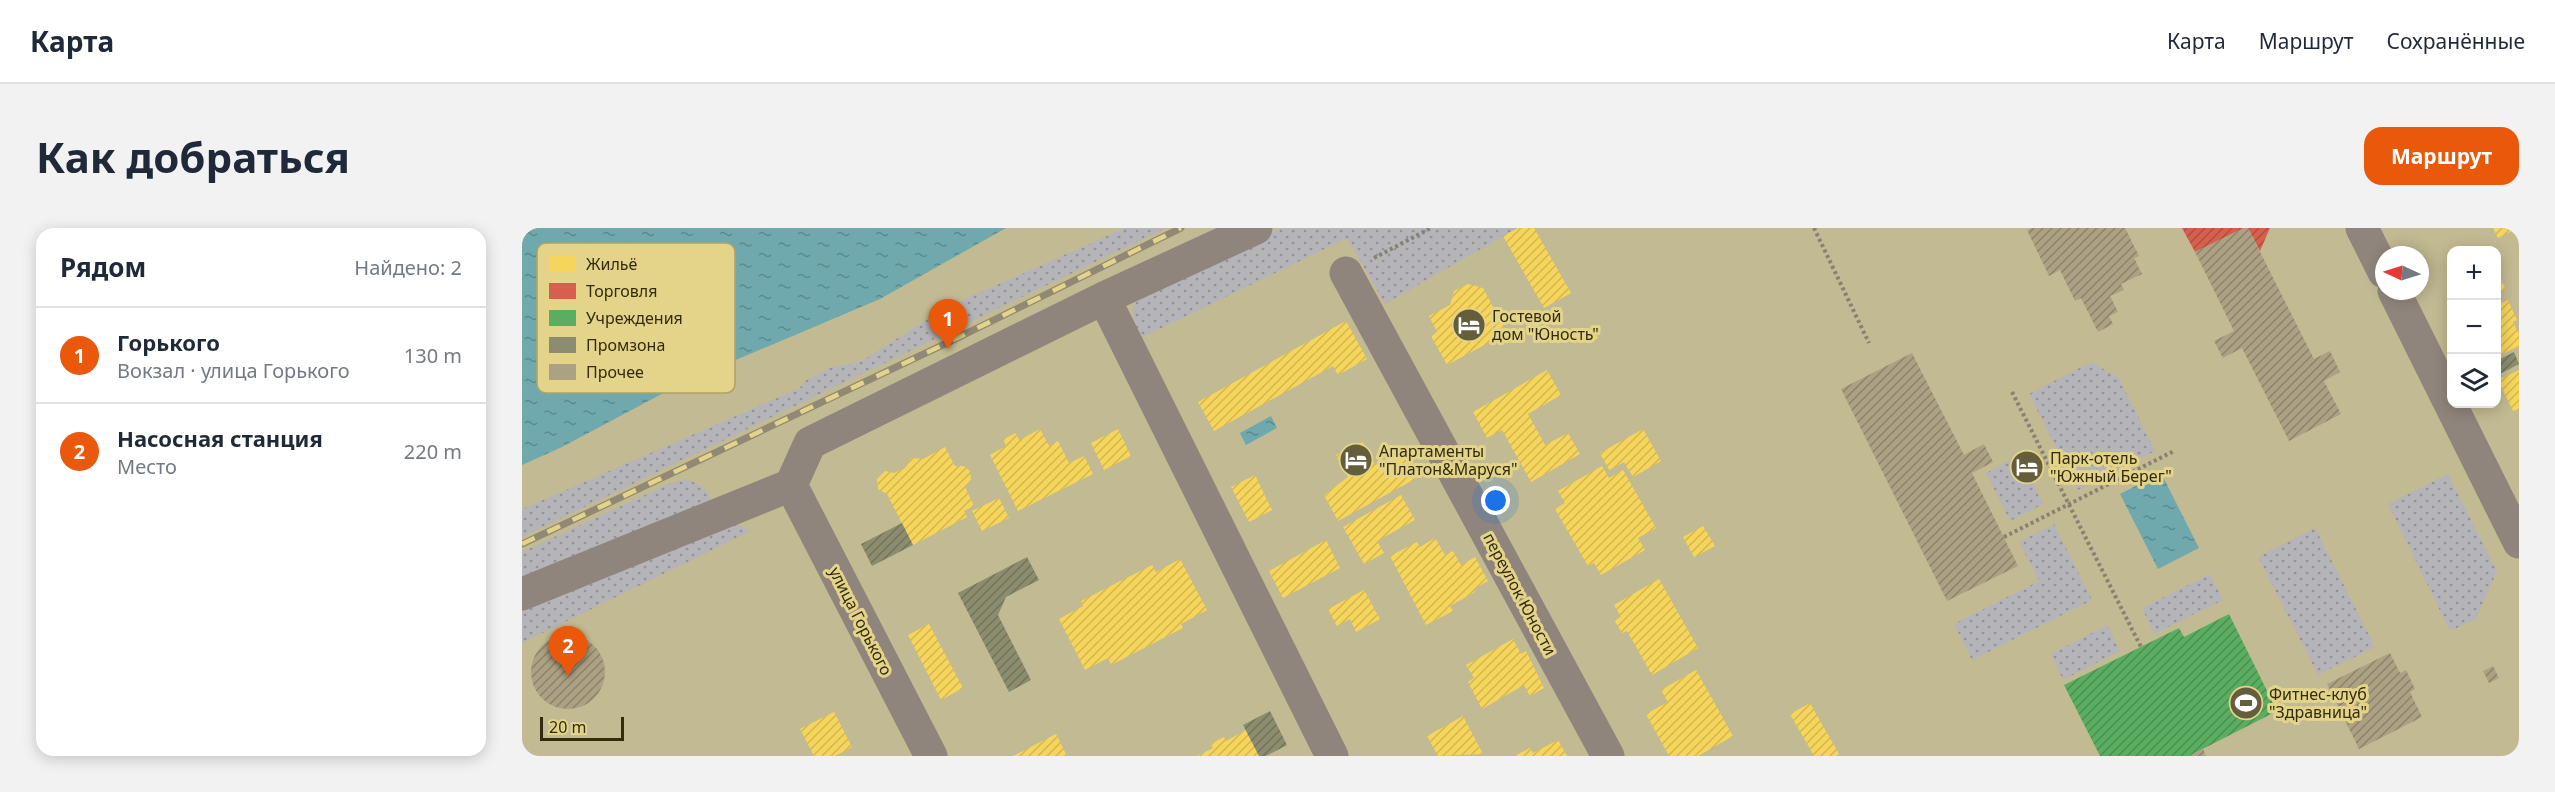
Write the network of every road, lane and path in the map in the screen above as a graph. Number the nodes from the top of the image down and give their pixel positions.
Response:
1 (1256, 228) edge
2 (1431, 228) edge
3 (1814, 228) edge
4 (2362, 228) edge
5 (2375, 254) edge
6 (1346, 273) joint
7 (1104, 298) junction
8 (2398, 300) edge
9 (1869, 343) dead end
10 (2012, 392) dead end
11 (2174, 451) dead end
12 (791, 485) junction
13 (2069, 504) junction
14 (2004, 537) dead end
15 (2519, 542) edge
16 (522, 594) edge
17 (2141, 647) dead end
18 (931, 756) edge
19 (1332, 756) edge
20 (1608, 756) edge

1 - 7 street
2 - 6 path
3 - 9 path
4 - 5 street
6 - 20 street, переулок Юности
7 - 12 street
7 - 19 street
8 - 15 street
10 - 13 path
11 - 13 path
12 - 16 street
12 - 18 street, улица Горького
13 - 14 path
13 - 17 path

